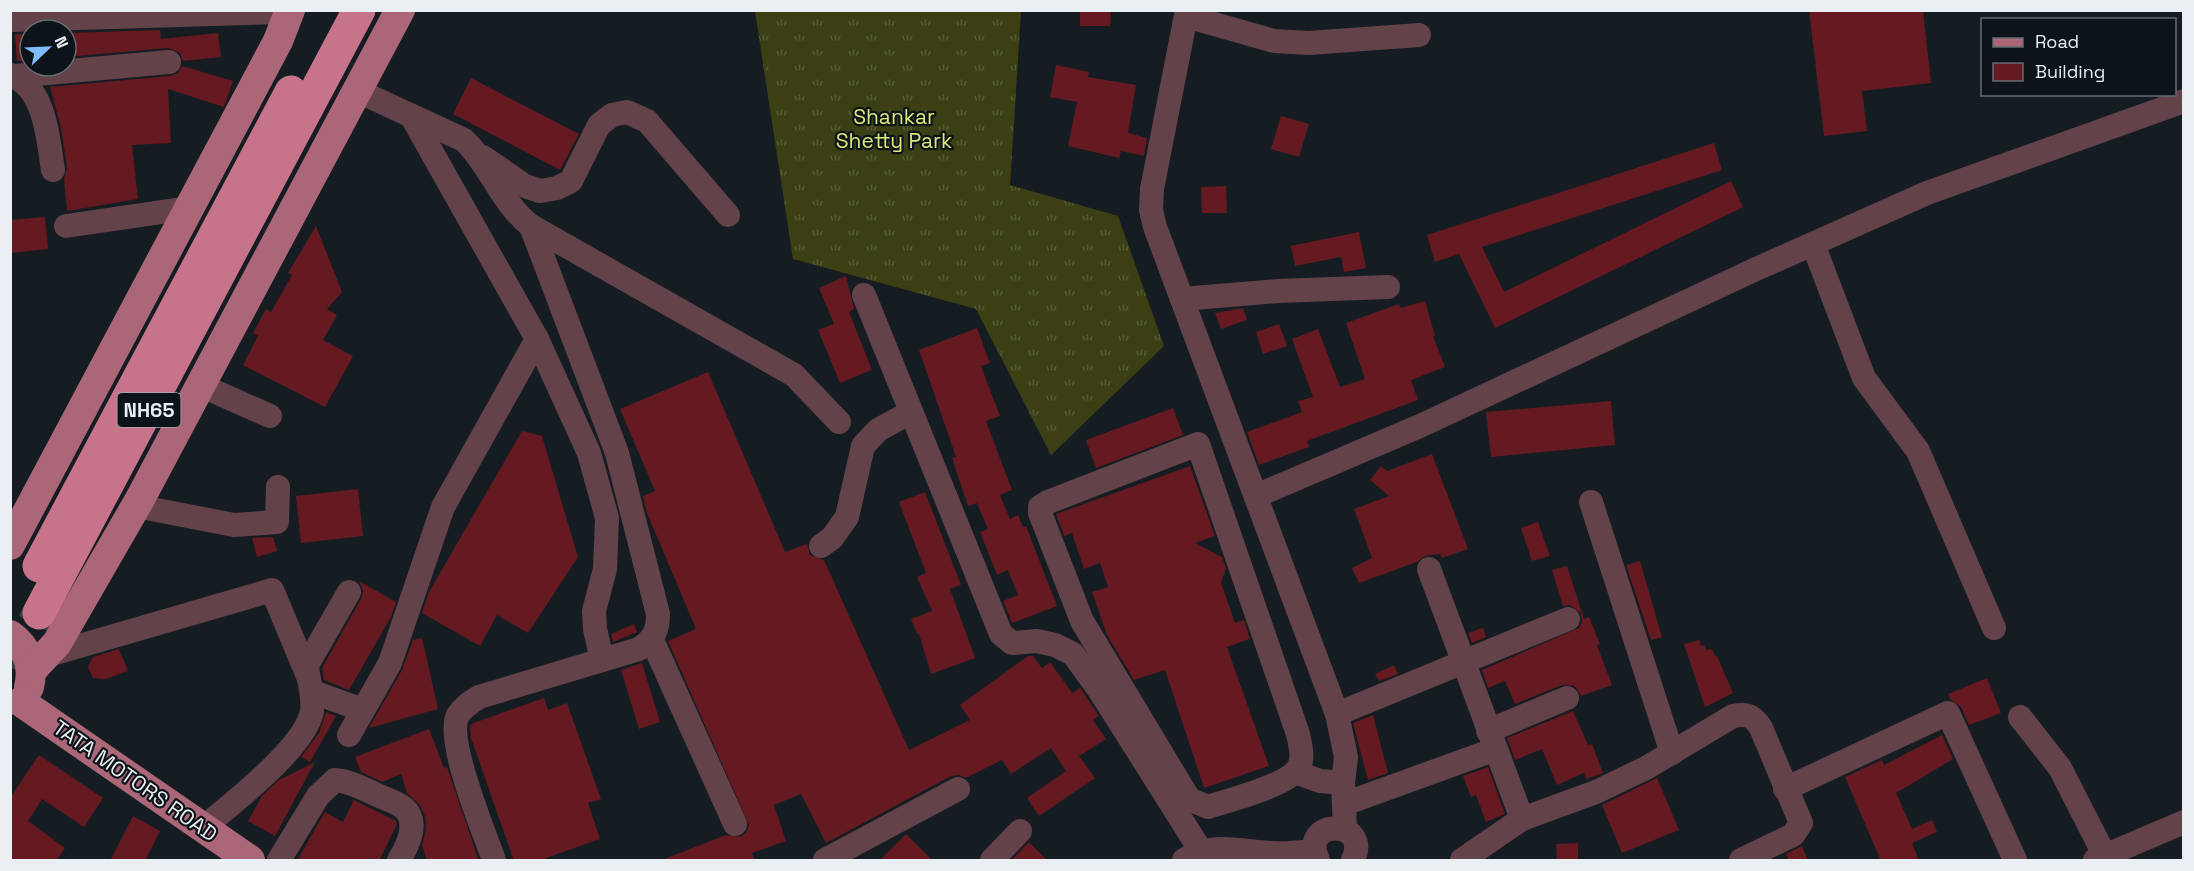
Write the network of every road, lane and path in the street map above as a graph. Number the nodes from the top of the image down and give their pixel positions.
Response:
1 (334, 10) edge
2 (359, 10) edge
3 (400, 10) edge
4 (1187, 13) edge
5 (283, 14) edge
6 (13, 17) edge
7 (1419, 34) dead end
8 (169, 62) dead end
9 (13, 76) edge
10 (357, 91) junction
11 (2184, 102) edge
12 (412, 117) junction
13 (476, 152) junction
14 (52, 170) dead end
15 (189, 208) junction
16 (728, 214) dead end
17 (66, 226) dead end
18 (531, 226) junction
19 (1813, 244) junction
20 (1388, 287) dead end
21 (864, 295) dead end
22 (1182, 299) junction
23 (537, 339) junction
24 (200, 385) junction
25 (911, 412) junction
26 (270, 416) dead end
27 (839, 422) dead end
28 (278, 487) dead end
29 (1256, 496) junction
30 (1591, 502) dead end
31 (136, 506) junction
32 (10, 545) edge
33 (821, 546) dead end
34 (1429, 569) dead end
35 (349, 592) dead end
36 (23, 618) edge
37 (1568, 619) dead end
38 (1994, 628) dead end
39 (652, 640) junction
40 (602, 660) junction
41 (38, 663) junction
42 (1463, 663) junction
43 (310, 684) junction
44 (1568, 698) dead end
45 (14, 709) edge
46 (363, 710) junction
47 (1337, 714) junction
48 (2020, 717) dead end
49 (350, 735) dead end
50 (1492, 740) junction
51 (1672, 753) junction
52 (1295, 772) junction
53 (958, 789) dead end
54 (1785, 789) junction
55 (1344, 794) junction
56 (1522, 819) junction
57 (2184, 822) edge
58 (735, 824) dead end
59 (202, 828) junction
60 (1345, 830) junction
61 (1020, 831) dead end
62 (1193, 856) edge
63 (1316, 856) edge
64 (1271, 857) edge
65 (241, 858) edge
66 (2102, 859) edge
67 (279, 861) edge
68 (399, 861) edge
69 (494, 861) edge
70 (825, 861) edge
71 (992, 861) edge
72 (1353, 861) edge
73 (1462, 861) edge
74 (1741, 861) edge
75 (2015, 861) edge

1 - 36 highway, NH65
2 - 36 highway, NH65
3 - 10 main road
4 - 7 street
4 - 22 street
5 - 6 street
5 - 15 main road
8 - 9 street
9 - 14 street
10 - 12 street
10 - 24 main road
11 - 19 street
12 - 13 street
12 - 23 street
13 - 16 street
13 - 18 street
15 - 17 street
15 - 32 main road
18 - 27 street
18 - 39 street
19 - 29 street
19 - 38 street
20 - 22 street
21 - 25 street
22 - 29 street
23 - 40 street
23 - 46 street
24 - 26 street
24 - 31 main road
25 - 33 street
25 - 62 street
28 - 31 street
29 - 47 street
30 - 51 street
31 - 41 main road
34 - 42 street
35 - 43 street
36 - 41 main road
37 - 42 street
39 - 40 street
39 - 58 street
40 - 69 street
41 - 43 street
41 - 45 main road
42 - 47 street
42 - 50 street
43 - 46 street
43 - 59 street
44 - 50 street
45 - 59 main road, TATA MOTORS ROAD
46 - 49 street
47 - 55 street
48 - 66 street
50 - 55 street
50 - 56 street
51 - 54 street
51 - 56 street
52 - 52 street
52 - 55 street
53 - 70 street
54 - 74 street
54 - 75 street
55 - 60 street
56 - 73 street
57 - 66 street
59 - 65 main road, TATA MOTORS ROAD
60 - 63 street
60 - 72 street
61 - 71 street
62 - 64 street
63 - 64 street
67 - 68 street

